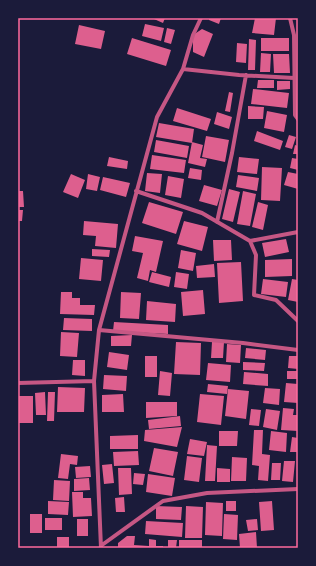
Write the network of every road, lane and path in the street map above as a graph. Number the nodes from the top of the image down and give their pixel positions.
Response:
1 (201, 18) edge
2 (290, 18) edge
3 (183, 69) junction
4 (246, 75) junction
5 (294, 78) junction
6 (298, 118) edge
7 (136, 191) junction
8 (217, 222) junction
9 (298, 232) edge
10 (250, 241) junction
11 (298, 321) edge
12 (99, 330) junction
13 (298, 350) edge
14 (94, 381) junction
15 (18, 383) edge
16 (298, 489) edge
17 (102, 546) edge

1 - 3 street
2 - 5 street
3 - 4 street
3 - 7 street
4 - 5 street
4 - 8 street
5 - 6 street
7 - 8 street
7 - 12 street
8 - 10 street
9 - 10 street
10 - 11 street
12 - 13 street
12 - 14 street
14 - 15 street
14 - 17 street
16 - 17 street

